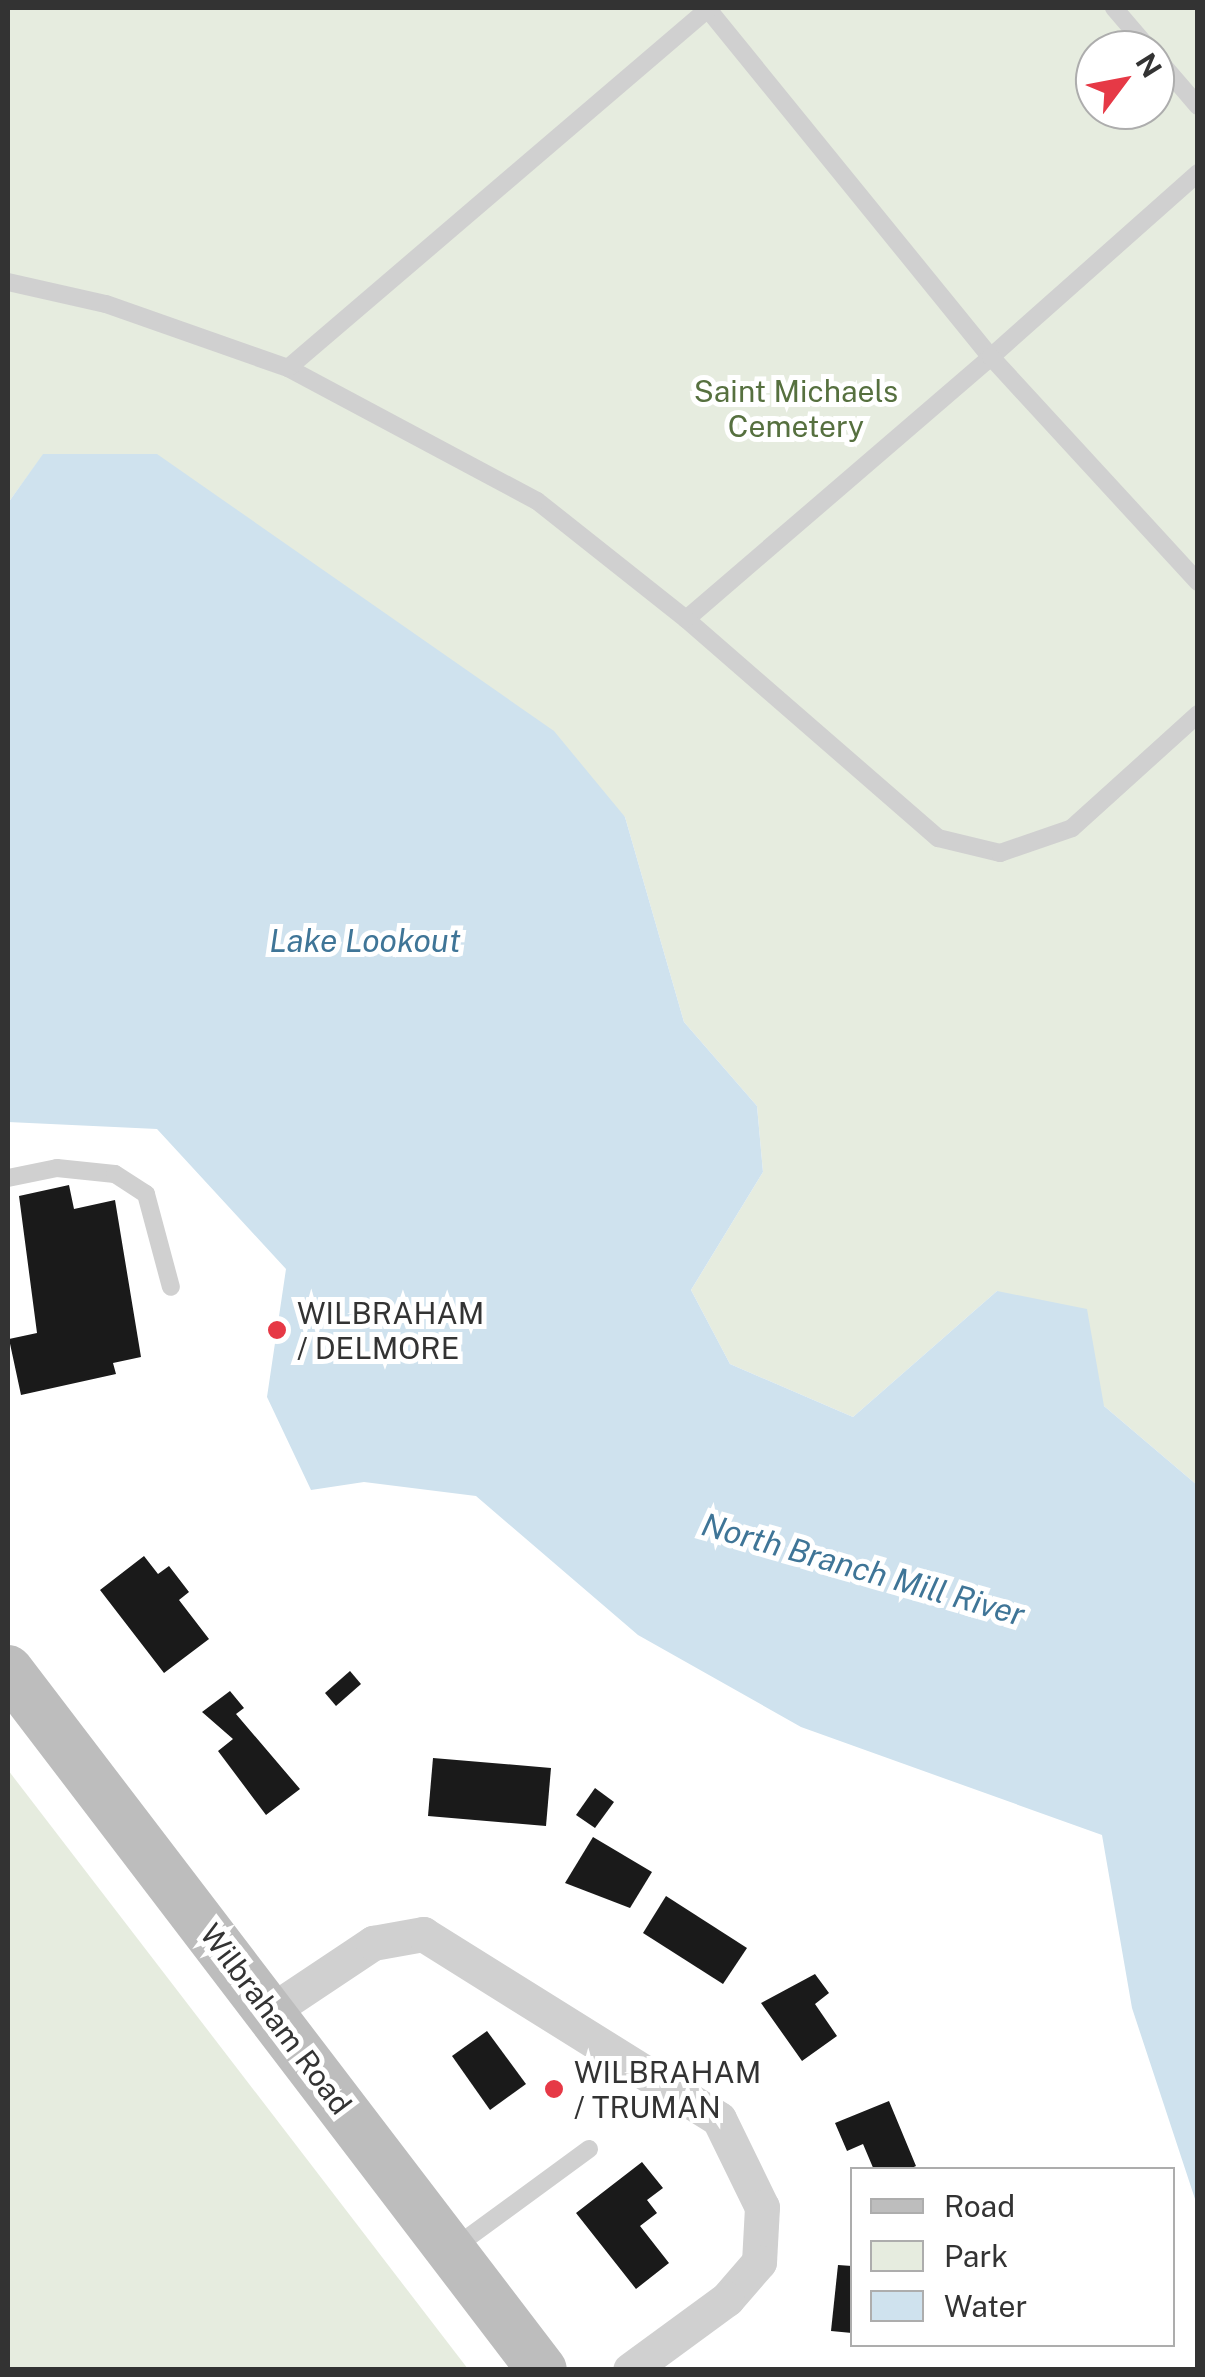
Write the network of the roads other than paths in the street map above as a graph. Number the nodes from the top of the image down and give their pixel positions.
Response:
1 (708, 8) edge
2 (1114, 8) edge
3 (1133, 30) edge
4 (1175, 79) edge
5 (1198, 106) edge
6 (1198, 173) edge
7 (8, 282) edge
8 (990, 357) junction
9 (288, 368) junction
10 (1198, 582) edge
11 (686, 619) junction
12 (1198, 714) edge
13 (8, 1178) edge
14 (171, 1287) dead end
15 (8, 1670) edge
16 (271, 2011) junction
17 (589, 2149) dead end
18 (451, 2250) junction
19 (542, 2370) edge
20 (630, 2370) edge

1 - 8 lane
1 - 9 lane
2 - 3 lane
4 - 5 lane
6 - 8 lane
7 - 9 lane
8 - 10 lane
8 - 11 lane
9 - 11 lane
11 - 12 lane
13 - 14 lane
15 - 16 main road, Wilbraham Road
16 - 18 main road, Wilbraham Road
16 - 20 street
17 - 18 lane
18 - 19 main road, Wilbraham Road

